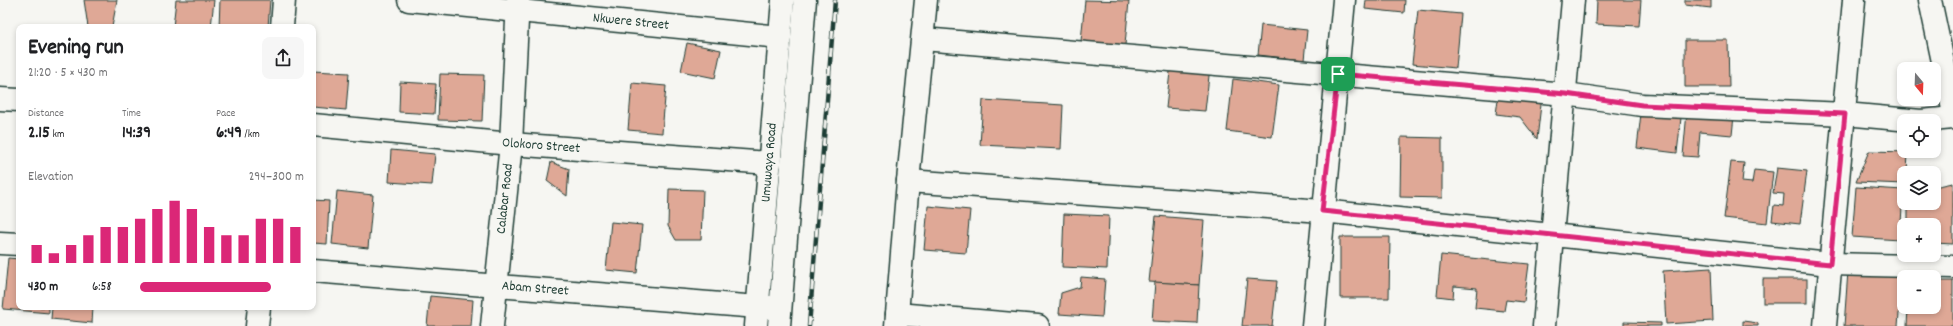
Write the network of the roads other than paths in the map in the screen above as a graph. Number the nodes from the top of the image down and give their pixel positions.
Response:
1 (284, 0) edge
2 (409, 0) edge
3 (783, 0) edge
4 (805, 0) edge
5 (926, 0) edge
6 (1344, 0) edge
7 (1573, 0) edge
8 (1854, 0) edge
9 (1930, 0) edge
10 (518, 5) edge
11 (282, 24) edge
12 (780, 37) junction
13 (923, 40) junction
14 (1338, 74) junction
15 (1566, 94) junction
16 (0, 98) edge
17 (16, 100) edge
18 (1953, 109) edge
19 (1845, 114) junction
20 (1953, 118) edge
21 (316, 125) edge
22 (511, 144) junction
23 (770, 163) junction
24 (908, 181) junction
25 (1322, 211) junction
26 (1551, 235) junction
27 (0, 243) edge
28 (16, 244) edge
29 (1830, 264) junction
30 (1953, 268) edge
31 (316, 271) edge
32 (496, 285) junction
33 (259, 310) edge
34 (780, 316) edge
35 (757, 317) edge
36 (897, 320) edge
37 (257, 326) edge
38 (492, 326) edge
39 (1038, 326) edge
40 (1313, 326) edge
41 (1544, 326) edge
42 (1825, 326) edge

1 - 11 street
2 - 10 street, Nkwere Street
3 - 12 street, Umuwaya Road
4 - 34 street, Umuwaya Road
5 - 13 street
6 - 14 street
7 - 15 street
8 - 19 street
9 - 18 street
10 - 12 street, Nkwere Street
10 - 22 street, Calabar Road
12 - 23 street, Umuwaya Road
13 - 14 street
13 - 24 street
14 - 15 street
14 - 25 street
15 - 19 street
15 - 26 street
16 - 17 street
19 - 20 street
19 - 29 street
21 - 22 street, Olokoro Street
22 - 23 street, Olokoro Street
22 - 32 street, Calabar Road
23 - 35 street, Umuwaya Road
24 - 25 street
24 - 36 street
25 - 26 street
25 - 40 street
26 - 29 street
26 - 41 street
27 - 28 street
29 - 30 street
29 - 42 street
31 - 32 street, Abam Street
32 - 35 street, Abam Street
32 - 38 street, Calabar Road
33 - 37 street
34 - 35 street, Abam Street
36 - 39 street

